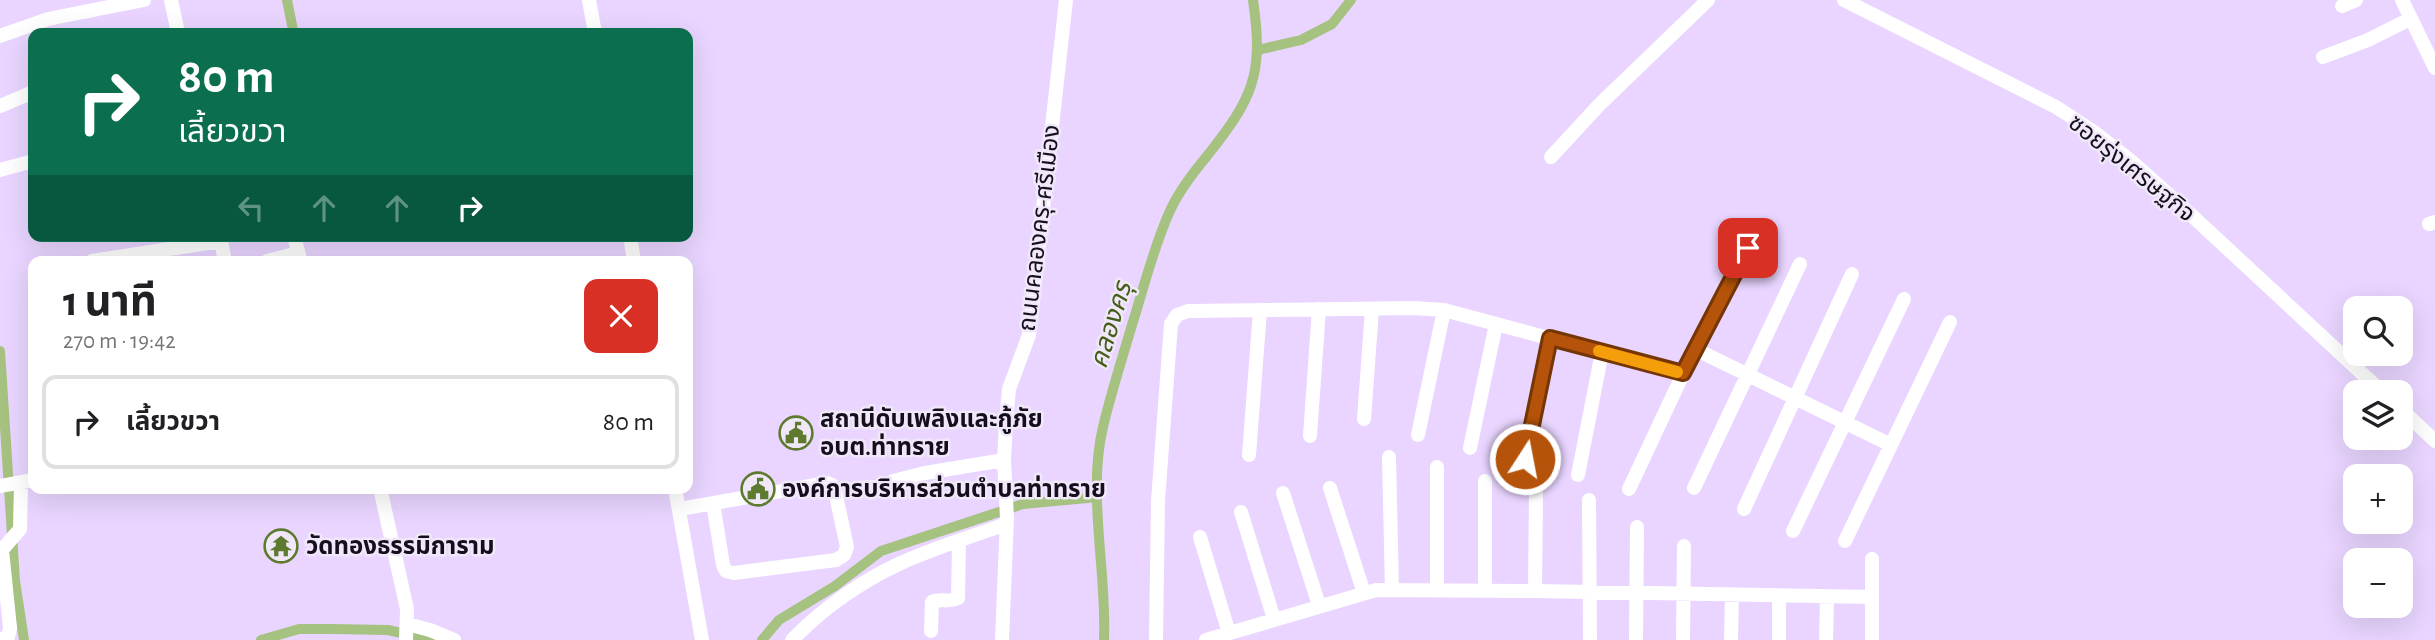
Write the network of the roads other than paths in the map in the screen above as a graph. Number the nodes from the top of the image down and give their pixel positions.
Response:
1 (144, 0) edge
2 (171, 0) edge
3 (589, 0) edge
4 (1066, 0) edge
5 (1708, 0) edge
6 (1844, 0) edge
7 (2402, 0) edge
8 (2410, 19) junction
9 (177, 28) edge
10 (594, 28) edge
11 (0, 36) edge
12 (2323, 57) dead end
13 (2435, 68) edge
14 (28, 94) edge
15 (0, 106) edge
16 (1551, 157) dead end
17 (28, 162) edge
18 (0, 170) edge
19 (199, 242) edge
20 (1748, 248) dead end
21 (120, 256) edge
22 (1800, 264) dead end
23 (1852, 274) dead end
24 (1905, 299) dead end
25 (1319, 309) junction
26 (1372, 309) junction
27 (1260, 310) junction
28 (1444, 310) junction
29 (1950, 321) dead end
30 (1496, 324) junction
31 (1550, 338) junction
32 (1695, 349) junction
33 (1602, 352) junction
34 (1683, 373) junction
35 (1748, 374) junction
36 (2369, 380) edge
37 (1795, 397) junction
38 (1364, 419) dead end
39 (1845, 421) junction
40 (2413, 421) edge
41 (1418, 435) dead end
42 (1310, 436) dead end
43 (2435, 441) edge
44 (1891, 445) junction
45 (1470, 448) dead end
46 (1249, 455) dead end
47 (1389, 457) dead end
48 (1525, 459) dead end
49 (1004, 460) junction
50 (1437, 467) dead end
51 (1578, 475) dead end
52 (1485, 481) dead end
53 (11, 484) edge
54 (1330, 488) dead end
55 (1694, 488) dead end
56 (854, 489) dead end
57 (1629, 489) dead end
58 (1536, 490) dead end
59 (1283, 493) dead end
60 (381, 494) edge
61 (676, 494) edge
62 (1589, 500) dead end
63 (713, 503) junction
64 (680, 509) junction
65 (1744, 509) dead end
66 (1241, 512) dead end
67 (1006, 521) junction
68 (1637, 527) dead end
69 (1793, 531) dead end
70 (1200, 537) dead end
71 (1845, 541) dead end
72 (959, 542) junction
73 (1684, 546) dead end
74 (1872, 559) dead end
75 (1392, 590) junction
76 (1437, 590) junction
77 (1485, 590) junction
78 (1535, 591) junction
79 (1364, 593) junction
80 (1637, 593) junction
81 (1683, 593) junction
82 (1589, 594) junction
83 (1732, 595) junction
84 (1779, 596) junction
85 (1872, 597) junction
86 (1827, 598) junction
87 (1319, 605) junction
88 (1274, 619) junction
89 (407, 631) edge
90 (931, 631) dead end
91 (1229, 633) junction
92 (0, 640) edge
93 (453, 640) edge
94 (702, 640) edge
95 (792, 640) edge
96 (1002, 640) edge
97 (1156, 640) edge
98 (1206, 640) edge
99 (1590, 640) edge
100 (1636, 640) edge
101 (1684, 640) edge
102 (1731, 640) edge
103 (1779, 640) edge
104 (1826, 640) edge
105 (1872, 640) edge

1 - 11 street
2 - 9 street
3 - 10 street
4 - 49 street, ถนนคลองครุ-ศรีเมือง
5 - 16 street
6 - 36 street, ซอยรุ่งเศรษฐกิจ
7 - 8 street
8 - 12 street
8 - 13 street
14 - 15 street
17 - 18 street
19 - 21 street
20 - 32 street
22 - 35 street
23 - 37 street
24 - 39 street
25 - 26 street
25 - 27 street
25 - 42 street
26 - 28 street
26 - 38 street
27 - 46 street
27 - 97 street
28 - 30 street
28 - 41 street
29 - 44 street
30 - 31 street
30 - 45 street
31 - 33 street
31 - 48 street
32 - 34 street
32 - 35 street
33 - 34 street
33 - 51 street
34 - 57 street
35 - 37 street
35 - 55 street
37 - 39 street
37 - 65 street
39 - 44 street
39 - 69 street
40 - 43 street
44 - 71 street
47 - 75 street
49 - 56 street
49 - 67 street, ถนนคลองครุ-ศรีเมือง
50 - 76 street
52 - 77 street
53 - 92 street
54 - 79 street
58 - 78 street
59 - 87 street
60 - 89 street
61 - 64 street
62 - 82 street
63 - 63 street
63 - 64 street
64 - 94 street
66 - 88 street
67 - 72 street
67 - 96 street, ถนนคลองครุ-ศรีเมือง
68 - 80 street
70 - 91 street
72 - 90 street
72 - 95 street
73 - 81 street
74 - 85 street
75 - 76 street
75 - 79 street
76 - 77 street
77 - 78 street
78 - 82 street
79 - 87 street
80 - 81 street
80 - 82 street
80 - 100 street
81 - 83 street
81 - 101 street
82 - 99 street
83 - 84 street
83 - 102 street
84 - 86 street
84 - 103 street
85 - 86 street
85 - 105 street
86 - 104 street
87 - 88 street
88 - 91 street
89 - 93 street
91 - 98 street

